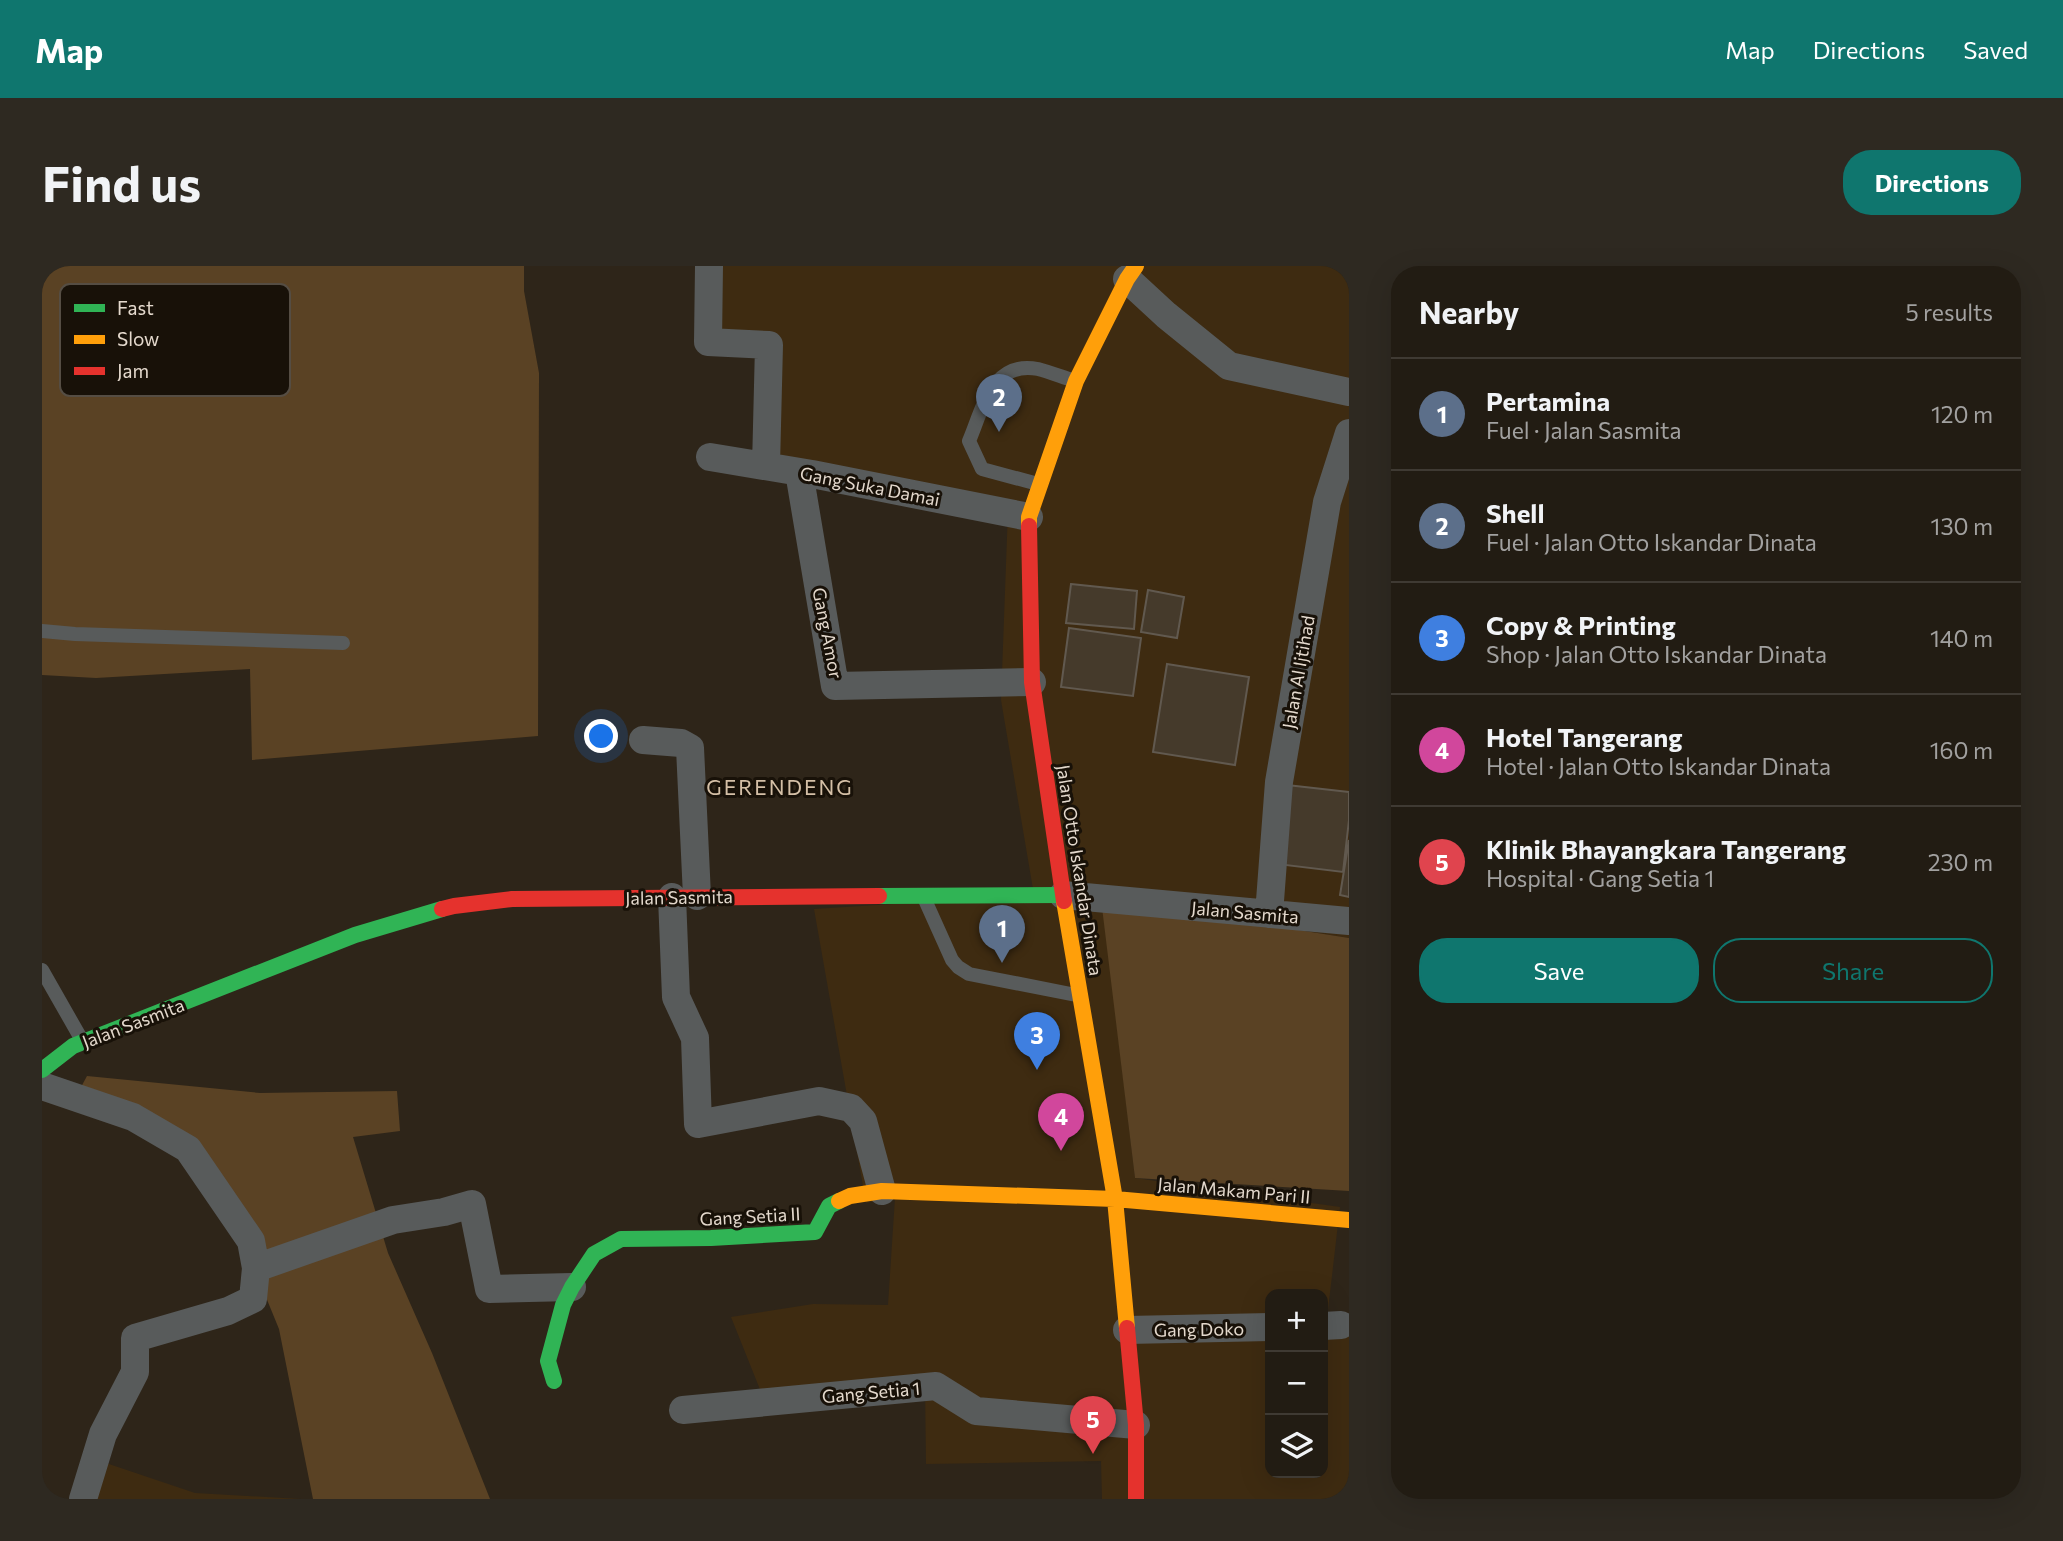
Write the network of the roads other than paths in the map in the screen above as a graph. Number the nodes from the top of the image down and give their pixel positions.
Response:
1 (709, 266) edge
2 (1131, 272) edge
3 (1076, 381) junction
4 (1349, 392) edge
5 (1349, 433) edge
6 (710, 457) dead end
7 (766, 466) junction
8 (799, 472) junction
9 (1039, 485) junction
10 (1030, 517) junction
11 (42, 631) edge
12 (343, 643) dead end
13 (1032, 682) junction
14 (643, 740) dead end
15 (923, 895) junction
16 (1063, 895) junction
17 (684, 897) junction
18 (1269, 914) junction
19 (1349, 921) edge
20 (42, 970) edge
21 (1081, 996) junction
22 (64, 1048) edge
23 (42, 1070) edge
24 (42, 1086) edge
25 (882, 1191) junction
26 (1115, 1199) junction
27 (1349, 1220) edge
28 (256, 1268) junction
29 (572, 1287) junction
30 (1265, 1327) edge
31 (1127, 1330) junction
32 (554, 1381) dead end
33 (683, 1410) dead end
34 (1136, 1425) junction
35 (83, 1499) edge
36 (1136, 1499) edge

1 - 7 street
2 - 3 main road, Jalan Otto Iskandar Dinata
2 - 4 street
3 - 9 main road, Jalan Otto Iskandar Dinata
3 - 9 lane
5 - 18 street, Jalan Al Ijtihad
6 - 7 street, Gang Suka Damai
7 - 8 street, Gang Suka Damai
8 - 10 street, Gang Suka Damai
8 - 13 street, Gang Amor
9 - 10 main road, Jalan Otto Iskandar Dinata
10 - 13 main road, Jalan Otto Iskandar Dinata
11 - 12 lane
13 - 16 main road, Jalan Otto Iskandar Dinata
14 - 17 street
15 - 16 main road, Jalan Sasmita
15 - 17 main road, Jalan Sasmita
15 - 21 lane
16 - 18 street, Jalan Sasmita
16 - 21 main road, Jalan Otto Iskandar Dinata
17 - 22 main road, Jalan Sasmita
17 - 25 street
18 - 19 street, Jalan Sasmita
20 - 22 lane
21 - 26 main road, Jalan Otto Iskandar Dinata
22 - 23 main road, Jalan Sasmita
24 - 28 street
25 - 26 main road, Gang Setia II
25 - 29 main road, Gang Setia II
26 - 27 main road, Jalan Makam Pari II
26 - 31 main road, Jalan Otto Iskandar Dinata
28 - 29 street
28 - 35 street
29 - 32 main road, Gang Setia II
30 - 31 street, Gang Doko
31 - 34 main road, Jalan Otto Iskandar Dinata
33 - 34 street, Gang Setia 1
34 - 36 main road, Jalan Otto Iskandar Dinata

